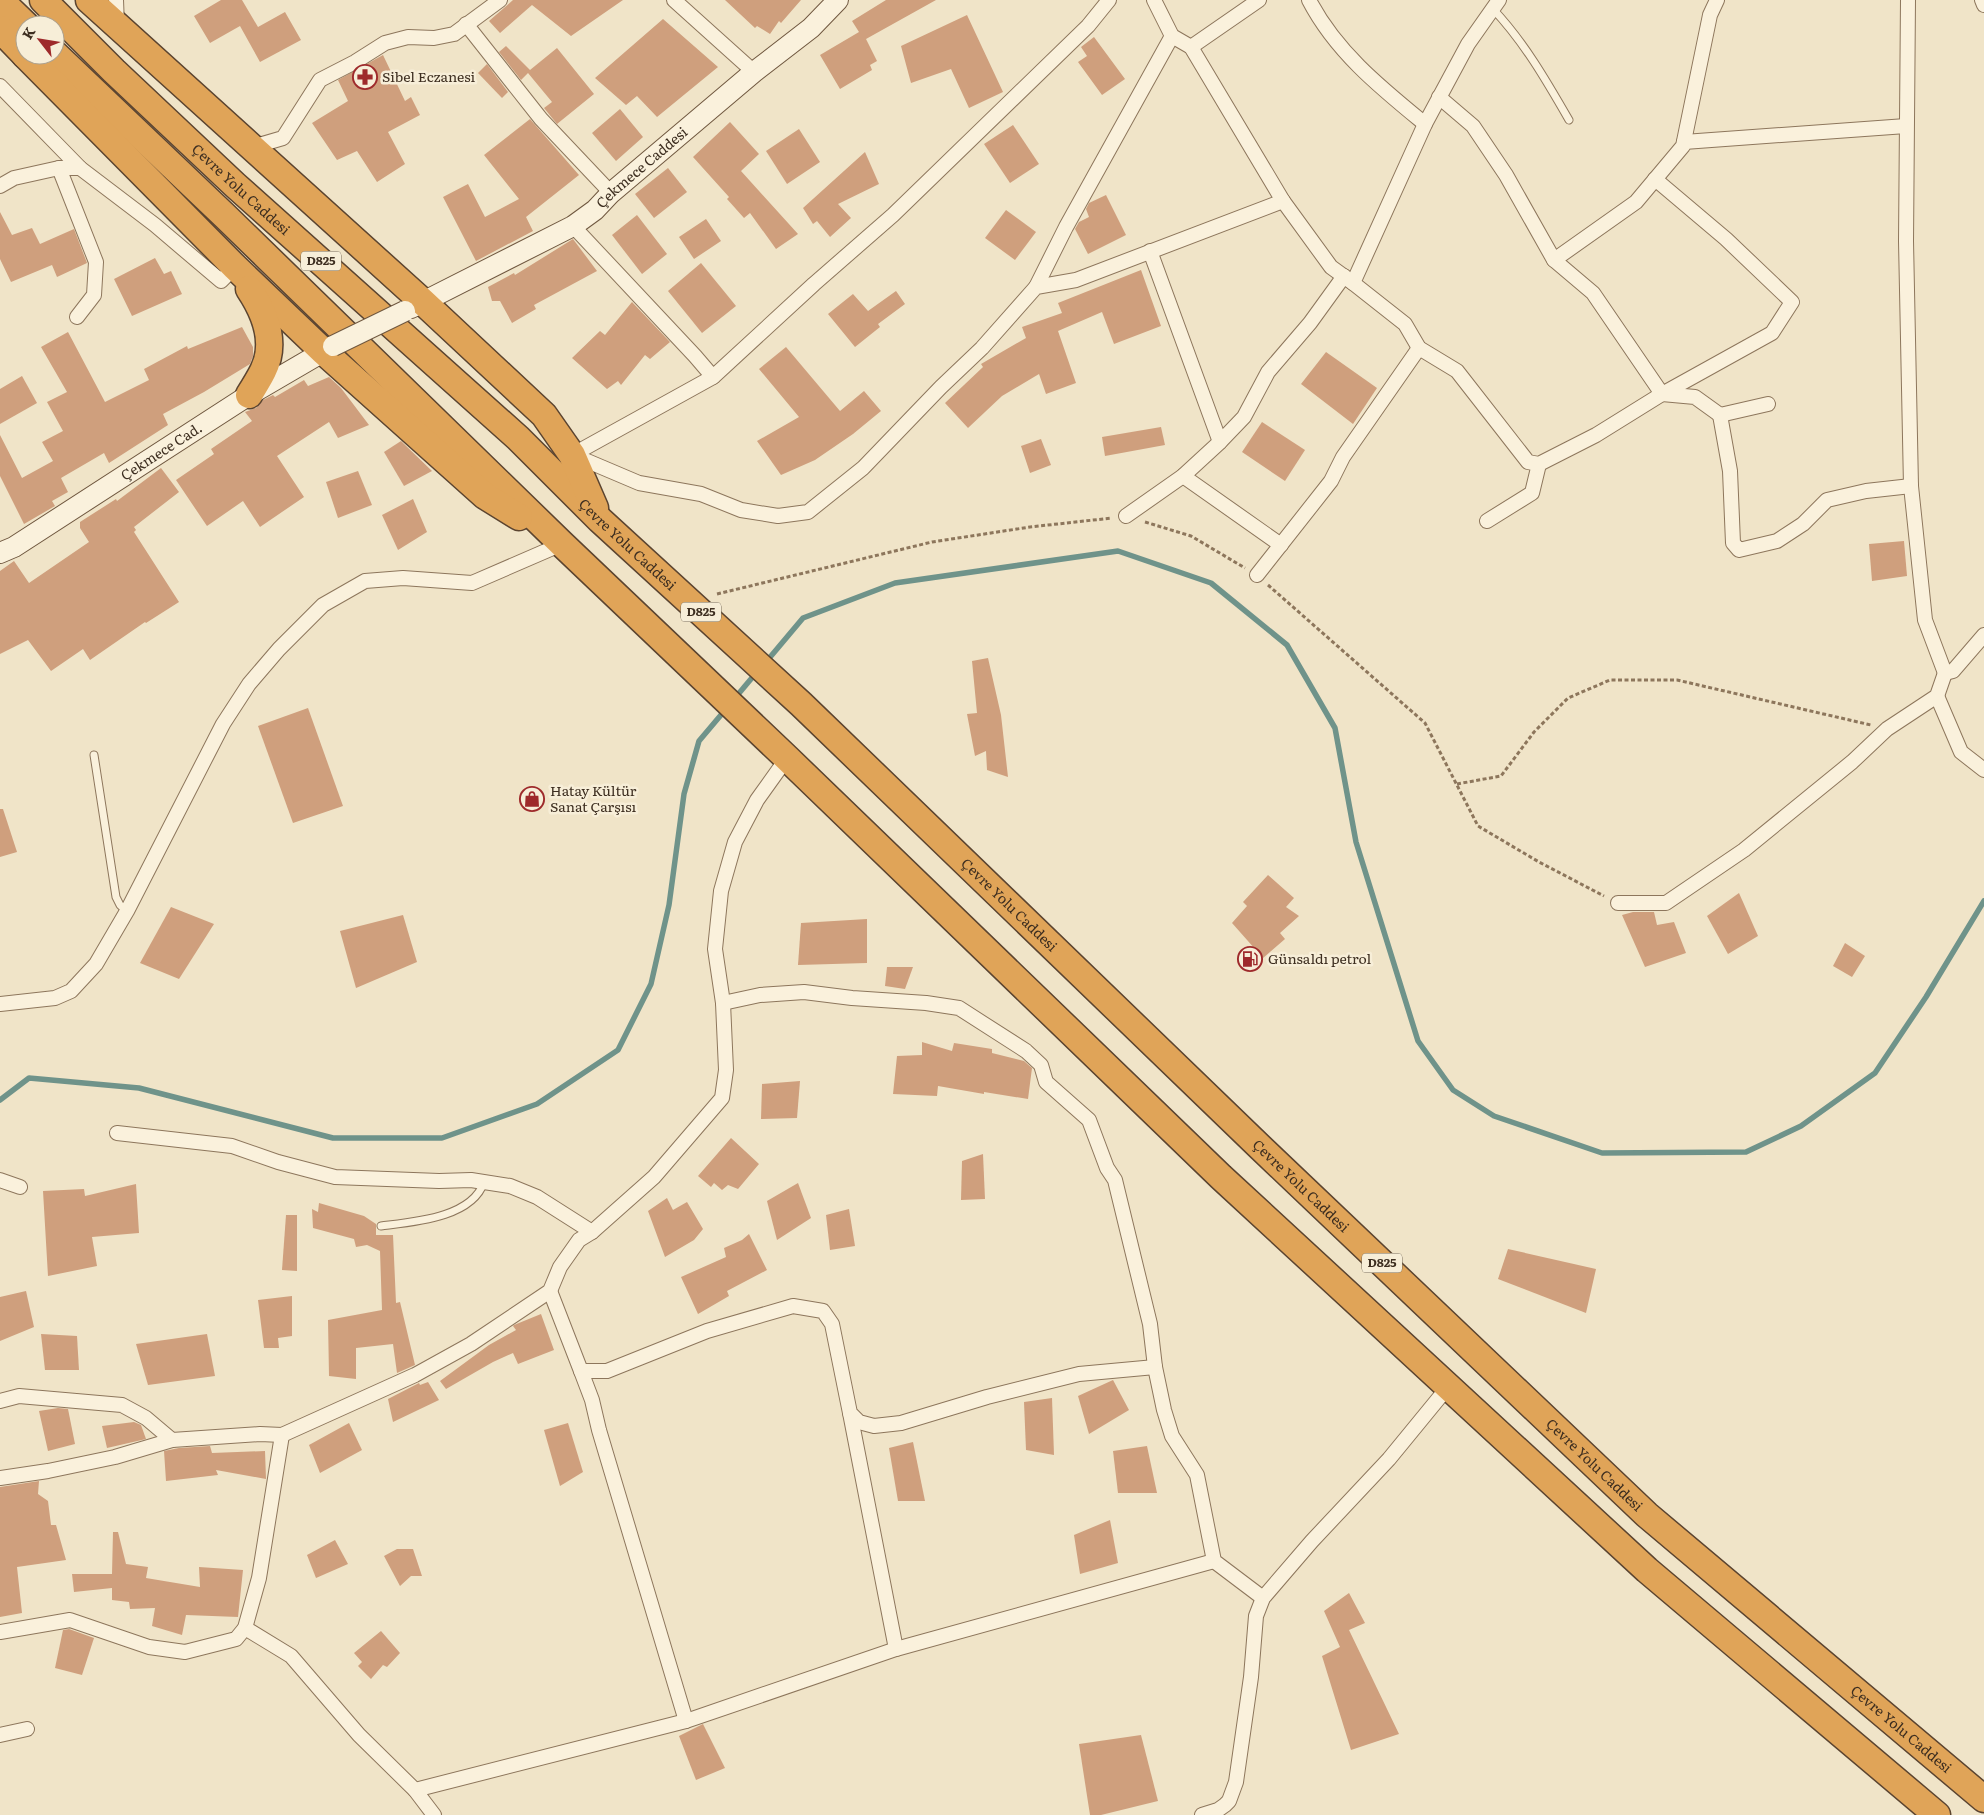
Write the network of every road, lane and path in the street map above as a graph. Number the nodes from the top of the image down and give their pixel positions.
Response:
1 (0, 0) edge
2 (44, 0) edge
3 (89, 0) edge
4 (116, 0) edge
5 (500, 0) edge
6 (674, 0) edge
7 (838, 0) edge
8 (1109, 0) edge
9 (1154, 0) edge
10 (1259, 0) edge
11 (1309, 0) edge
12 (1717, 0) edge
13 (1908, 0) edge
14 (1982, 0) edge
15 (1496, 4) edge
16 (1984, 5) edge
17 (16, 15) edge
18 (466, 24) junction
19 (116, 26) junction
20 (0, 29) edge
21 (1172, 36) junction
22 (15, 45) edge
23 (1191, 47) junction
24 (65, 64) edge
25 (35, 65) edge
26 (754, 72) junction
27 (0, 86) edge
28 (1439, 97) junction
29 (1569, 120) dead end
30 (1425, 124) junction
31 (1906, 126) junction
32 (1684, 142) junction
33 (252, 148) junction
34 (59, 168) junction
35 (80, 168) junction
36 (1655, 179) junction
37 (0, 186) edge
38 (611, 193) junction
39 (1283, 201) junction
40 (573, 226) junction
41 (1150, 251) junction
42 (1554, 260) junction
43 (235, 267) junction
44 (1348, 280) junction
45 (1036, 287) junction
46 (414, 306) junction
47 (77, 317) dead end
48 (1419, 348) junction
49 (328, 349) junction
50 (713, 377) junction
51 (1662, 394) junction
52 (249, 395) junction
53 (1768, 404) dead end
54 (1720, 415) junction
55 (1220, 442) junction
56 (572, 455) junction
57 (1538, 464) junction
58 (1183, 476) junction
59 (1911, 486) junction
60 (1126, 516) junction
61 (600, 520) junction
62 (1487, 521) dead end
63 (1281, 545) junction
64 (2, 548) edge
65 (568, 550) junction
66 (1257, 575) junction
67 (717, 594) dead end
68 (1984, 635) edge
69 (1945, 673) junction
70 (1937, 696) junction
71 (1887, 729) junction
72 (94, 755) dead end
73 (787, 758) junction
74 (1984, 770) edge
75 (1457, 784) junction
76 (1618, 903) joint
77 (127, 910) junction
78 (724, 1003) junction
79 (0, 1004) edge
80 (117, 1133) dead end
81 (0, 1180) edge
82 (484, 1182) junction
83 (20, 1187) dead end
84 (381, 1226) dead end
85 (592, 1232) junction
86 (550, 1291) junction
87 (1155, 1368) junction
88 (581, 1371) junction
89 (1448, 1387) junction
90 (0, 1401) edge
91 (850, 1413) junction
92 (282, 1435) junction
93 (172, 1440) junction
94 (0, 1478) edge
95 (1214, 1561) junction
96 (1262, 1598) junction
97 (245, 1628) junction
98 (0, 1632) edge
99 (896, 1649) junction
100 (686, 1721) junction
101 (27, 1729) dead end
102 (0, 1735) edge
103 (415, 1790) junction
104 (1984, 1799) edge
105 (434, 1815) edge
106 (1202, 1815) edge
107 (1937, 1815) edge

1 - 17 highway
2 - 61 highway, Çevre Yolu Caddesi / D825
3 - 19 highway
4 - 19 street
5 - 18 street
6 - 26 street
7 - 26 main road, Çekmece Caddesi
8 - 50 street
9 - 21 street
10 - 23 street
11 - 30 street
12 - 32 street
13 - 31 street
14 - 16 street
15 - 28 street
15 - 29 lane
18 - 33 street
18 - 38 street
19 - 33 highway
20 - 22 highway
21 - 23 street
21 - 45 street
23 - 39 street
24 - 65 highway, D825
25 - 43 highway
26 - 38 main road, Çekmece Caddesi
27 - 35 street
28 - 30 street
28 - 42 street
30 - 44 street
31 - 32 street
31 - 59 street
32 - 36 street
33 - 46 highway
34 - 35 street
34 - 37 street
34 - 47 street
35 - 43 street
36 - 42 street
36 - 51 street
38 - 40 main road, Çekmece Caddesi
39 - 41 street
39 - 44 street
40 - 46 main road, Çekmece Caddesi
40 - 50 street
41 - 45 street
41 - 55 street
42 - 51 street
43 - 49 highway
43 - 52 highway
44 - 48 street
44 - 55 street
45 - 56 street
46 - 49 main road, Çekmece Caddesi, bridge
46 - 56 highway
48 - 57 street
48 - 63 street
49 - 52 main road, Çekmece Cad.
49 - 65 highway
50 - 56 street
51 - 54 street
51 - 57 street
52 - 64 main road, Çekmece Cad.
53 - 54 street
54 - 59 street
55 - 58 street
56 - 61 highway
57 - 62 street
58 - 60 street
58 - 63 street
59 - 69 street
60 - 66 path
60 - 67 path
61 - 104 highway, Çevre Yolu Caddesi / D825
63 - 66 street
65 - 73 highway, D825
65 - 77 street
66 - 75 path
68 - 69 street
69 - 70 street
70 - 71 street
70 - 74 street
71 - 75 path
71 - 76 street
72 - 77 lane
73 - 78 street
73 - 89 highway, D825
75 - 76 path
77 - 79 street
78 - 85 street
78 - 87 street
80 - 82 street
81 - 83 street
82 - 84 lane
82 - 85 street
85 - 86 street
86 - 88 street
86 - 92 street
87 - 91 street
87 - 95 street
88 - 91 street
88 - 100 street
89 - 96 street
89 - 107 highway, D825
90 - 93 street
91 - 99 street
92 - 93 street
92 - 97 street
93 - 94 street
95 - 96 street
95 - 99 street
96 - 106 street
97 - 98 street
97 - 103 street
99 - 100 street
100 - 103 street
101 - 102 street
103 - 105 street

